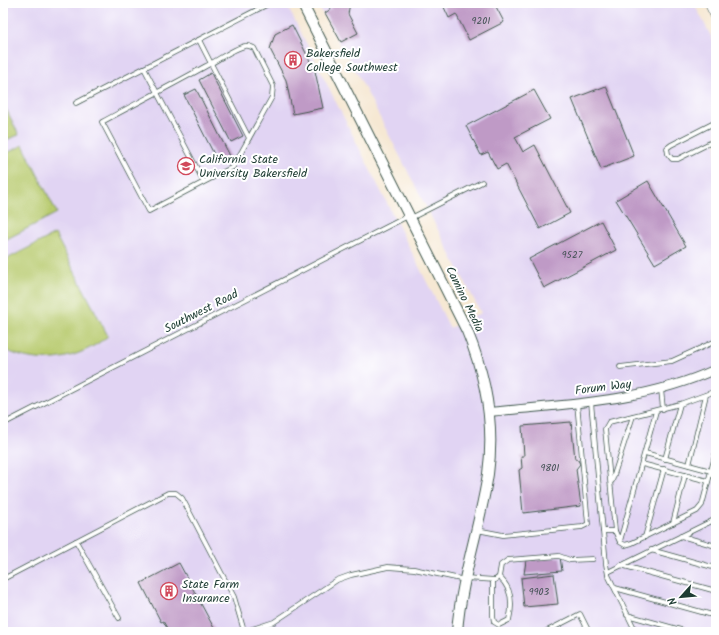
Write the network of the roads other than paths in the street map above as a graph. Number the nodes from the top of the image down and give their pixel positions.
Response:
1 (270, 3) edge
2 (302, 3) edge
3 (710, 3) edge
4 (716, 14) edge
5 (199, 40) junction
6 (211, 64) junction
7 (144, 68) junction
8 (157, 93) junction
9 (76, 103) dead end
10 (716, 122) edge
11 (249, 138) junction
12 (716, 140) edge
13 (204, 182) junction
14 (482, 182) dead end
15 (410, 217) junction
16 (716, 341) edge
17 (620, 367) dead end
18 (716, 369) edge
19 (661, 389) junction
20 (716, 391) edge
21 (706, 394) junction
22 (591, 401) junction
23 (577, 403) junction
24 (680, 404) junction
25 (664, 409) junction
26 (656, 411) junction
27 (489, 412) junction
28 (633, 416) junction
29 (3, 424) edge
30 (716, 452) edge
31 (645, 453) junction
32 (665, 458) junction
33 (642, 464) junction
34 (689, 465) junction
35 (664, 469) junction
36 (711, 471) junction
37 (685, 475) junction
38 (708, 481) junction
39 (611, 483) junction
40 (716, 519) edge
41 (673, 523) junction
42 (476, 530) junction
43 (603, 531) junction
44 (615, 531) junction
45 (681, 536) junction
46 (645, 537) junction
47 (76, 541) junction
48 (620, 542) junction
49 (716, 546) edge
50 (651, 550) junction
51 (593, 559) dead end
52 (621, 565) junction
53 (716, 568) edge
54 (608, 572) junction
55 (499, 577) junction
56 (3, 579) edge
57 (466, 579) junction
58 (493, 581) junction
59 (614, 588) junction
60 (716, 591) edge
61 (627, 614) junction
62 (716, 616) edge
63 (119, 618) dead end
64 (243, 632) edge
65 (457, 632) edge
66 (545, 632) edge
67 (589, 632) edge
68 (636, 632) edge
69 (688, 632) edge

1 - 5 lane
2 - 15 street, Camino Media
3 - 4 main road
5 - 6 lane
5 - 7 lane
6 - 8 lane
6 - 11 lane
6 - 11 lane
7 - 8 lane
7 - 9 lane
8 - 13 lane
8 - 13 lane
10 - 12 lane
11 - 13 lane
14 - 15 lane, Southwest Road
15 - 27 street, Camino Media
15 - 29 lane, Southwest Road
16 - 17 lane
18 - 19 street, Forum Way
19 - 22 street, Forum Way
19 - 25 lane
20 - 21 lane
21 - 24 lane
21 - 34 lane
22 - 23 street, Forum Way
22 - 43 lane
23 - 27 street, Forum Way
23 - 42 lane
24 - 25 lane
24 - 32 lane
25 - 26 lane
26 - 28 lane
26 - 31 lane
27 - 42 street, Camino Media
28 - 39 lane
28 - 39 lane
30 - 36 lane
31 - 32 lane
31 - 33 lane
32 - 34 lane
33 - 35 lane
33 - 48 lane
34 - 36 lane
35 - 37 lane
35 - 46 lane
36 - 38 lane
37 - 38 lane
37 - 41 lane
38 - 41 lane
39 - 44 lane
40 - 45 lane
41 - 46 lane
42 - 57 street, Camino Media
43 - 44 lane
43 - 54 lane
44 - 48 lane
45 - 49 lane
45 - 50 lane
46 - 48 lane
47 - 56 lane
47 - 63 lane
47 - 64 lane
50 - 52 lane
50 - 53 lane
51 - 55 lane
52 - 54 lane
52 - 60 lane
54 - 59 lane
55 - 58 lane
55 - 58 lane
57 - 58 lane
57 - 64 lane
57 - 65 street, Camino Media
59 - 61 lane
59 - 62 lane
61 - 68 lane
61 - 69 lane
66 - 67 lane

